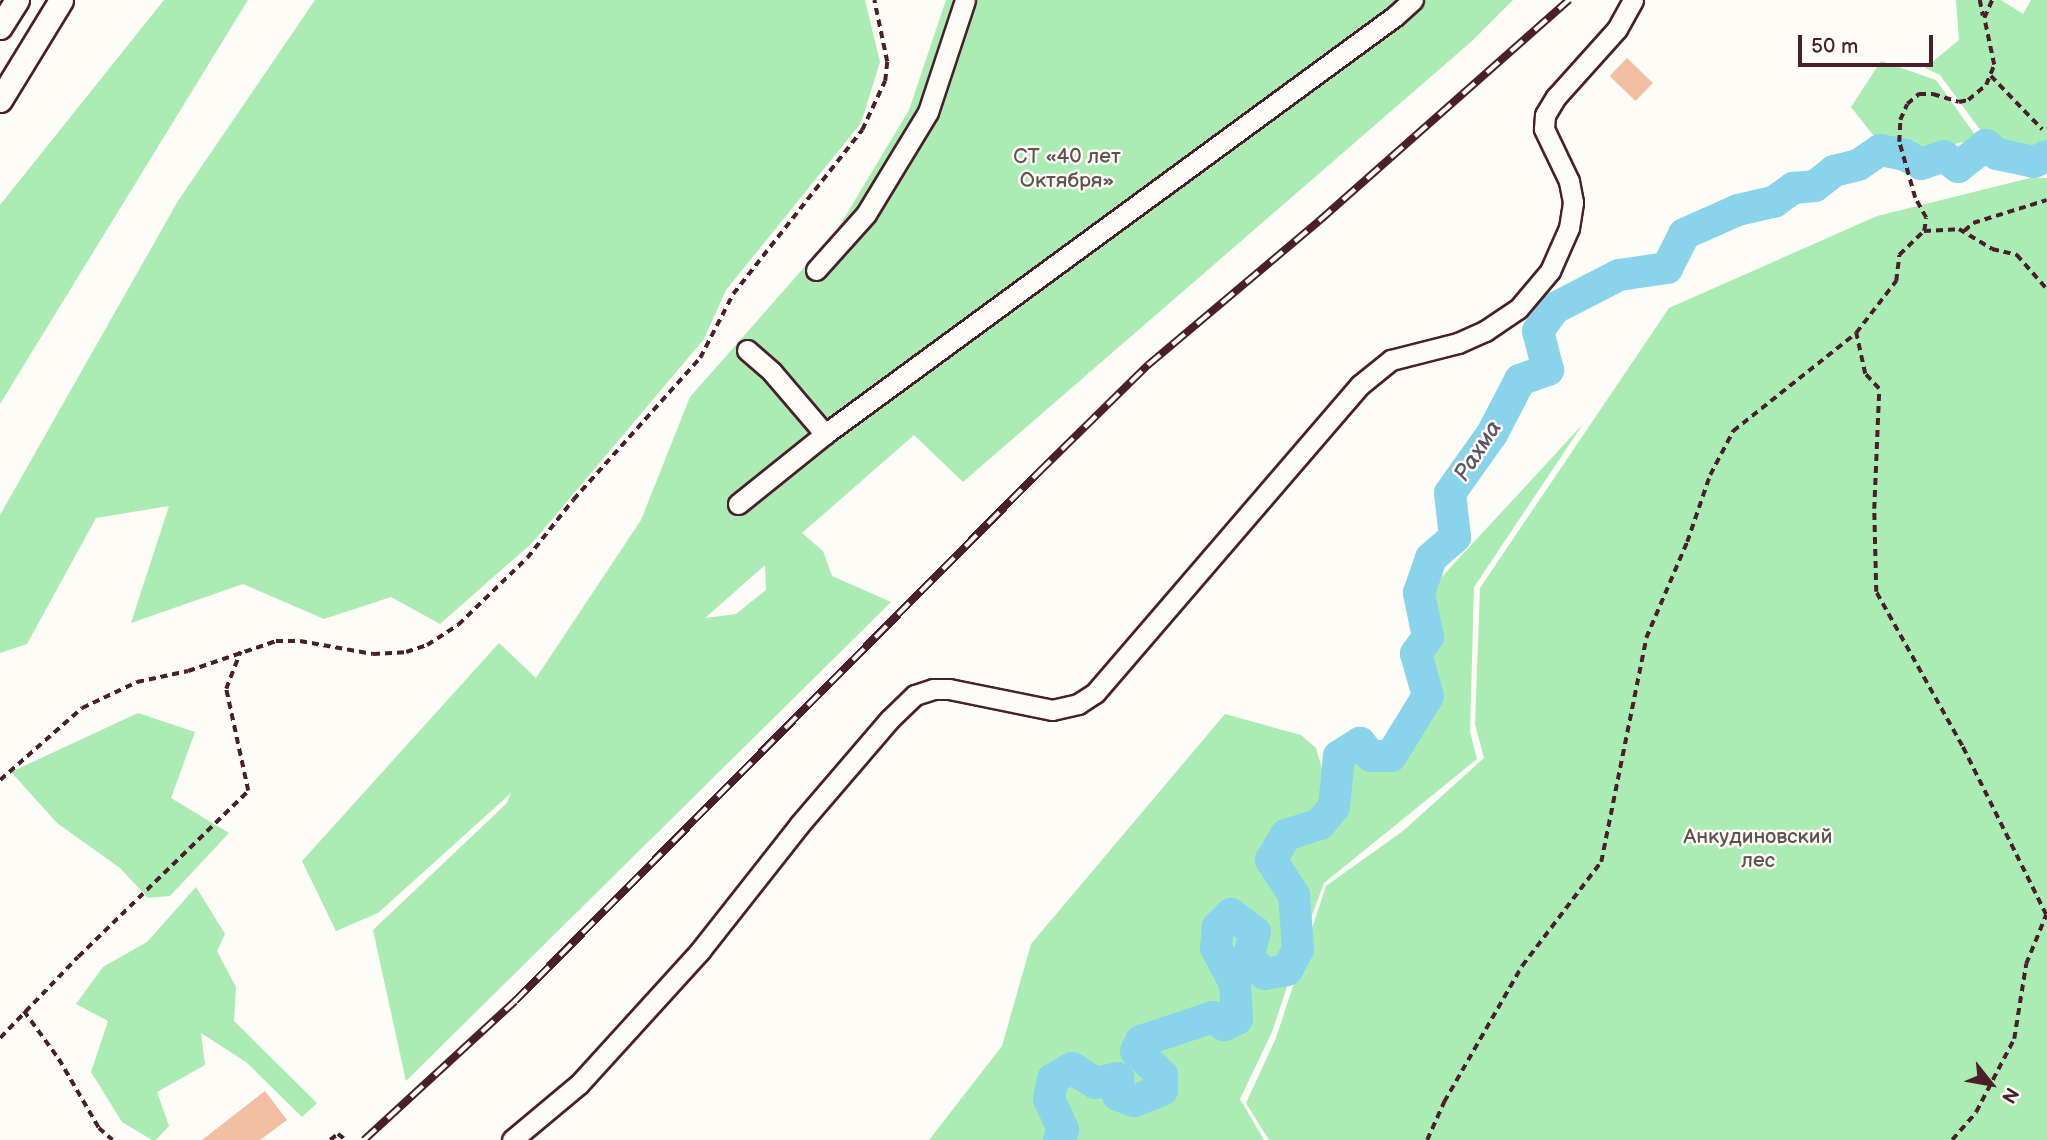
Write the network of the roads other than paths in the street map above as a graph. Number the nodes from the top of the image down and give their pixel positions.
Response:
1 (17, 0) edge
2 (61, 0) edge
3 (965, 0) edge
4 (1413, 0) edge
5 (1633, 0) edge
6 (0, 27) edge
7 (0, 100) edge
8 (816, 270) dead end
9 (747, 350) dead end
10 (825, 434) junction
11 (738, 504) dead end
12 (512, 1140) edge

1 - 6 main road
2 - 7 main road
3 - 8 street
4 - 10 street
5 - 12 street
9 - 10 street
10 - 11 street

